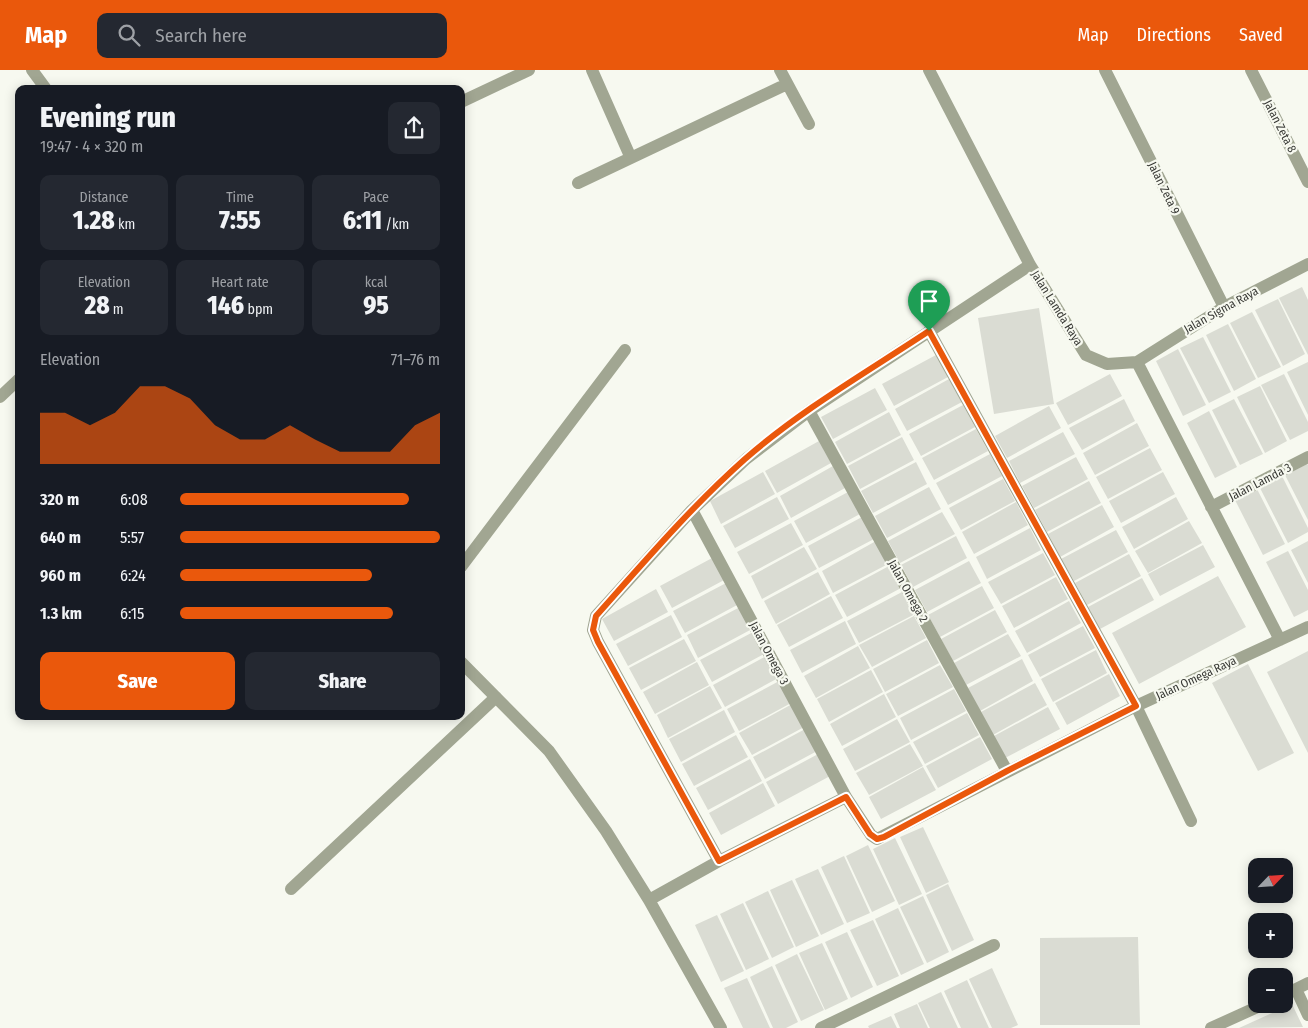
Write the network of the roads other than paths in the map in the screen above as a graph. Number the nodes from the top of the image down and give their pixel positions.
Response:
1 (32, 70) edge
2 (529, 70) edge
3 (592, 70) edge
4 (780, 70) edge
5 (929, 70) edge
6 (1105, 70) edge
7 (1251, 70) edge
8 (787, 84) junction
9 (43, 85) edge
10 (465, 100) edge
11 (810, 124) dead end
12 (630, 156) junction
13 (1308, 182) edge
14 (578, 183) dead end
15 (1308, 264) edge
16 (1030, 265) junction
17 (1224, 307) junction
18 (929, 331) junction
19 (625, 350) dead end
20 (1137, 362) junction
21 (15, 383) edge
22 (0, 396) edge
23 (809, 411) junction
24 (1308, 458) edge
25 (1211, 507) junction
26 (692, 510) junction
27 (465, 562) edge
28 (1308, 627) edge
29 (1280, 640) junction
30 (465, 666) edge
31 (496, 697) junction
32 (1136, 706) junction
33 (1007, 771) junction
34 (846, 797) junction
35 (1190, 821) dead end
36 (719, 861) junction
37 (291, 889) dead end
38 (649, 900) junction
39 (994, 945) dead end
40 (1302, 986) edge
41 (1248, 1011) edge
42 (1308, 1015) edge
43 (721, 1028) edge
44 (821, 1028) edge
45 (1211, 1028) edge

1 - 9 street
2 - 10 street
3 - 12 street
4 - 8 street
5 - 16 street, Jalan Lamda Raya
6 - 17 street, Jalan Zeta 9
7 - 13 street, Jalan Zeta 8
8 - 11 street
8 - 12 street
12 - 14 street
15 - 17 street, Jalan Sigma Raya
16 - 18 street
16 - 20 street, Jalan Lamda Raya
17 - 20 street, Jalan Sigma Raya
18 - 23 street
18 - 32 street
19 - 27 street
20 - 25 street
21 - 22 street
23 - 26 street
23 - 33 street, Jalan Omega 2
24 - 25 street, Jalan Lamda 3
25 - 29 street
26 - 34 street, Jalan Omega 3
26 - 36 street
28 - 29 street, Jalan Omega Raya
29 - 32 street, Jalan Omega Raya
30 - 31 street
31 - 37 street
31 - 38 street
32 - 33 street, Jalan Omega Raya
32 - 35 street
33 - 34 street, Jalan Omega Raya
34 - 36 street
36 - 38 street
38 - 43 street
39 - 44 street
40 - 42 street
41 - 45 street

